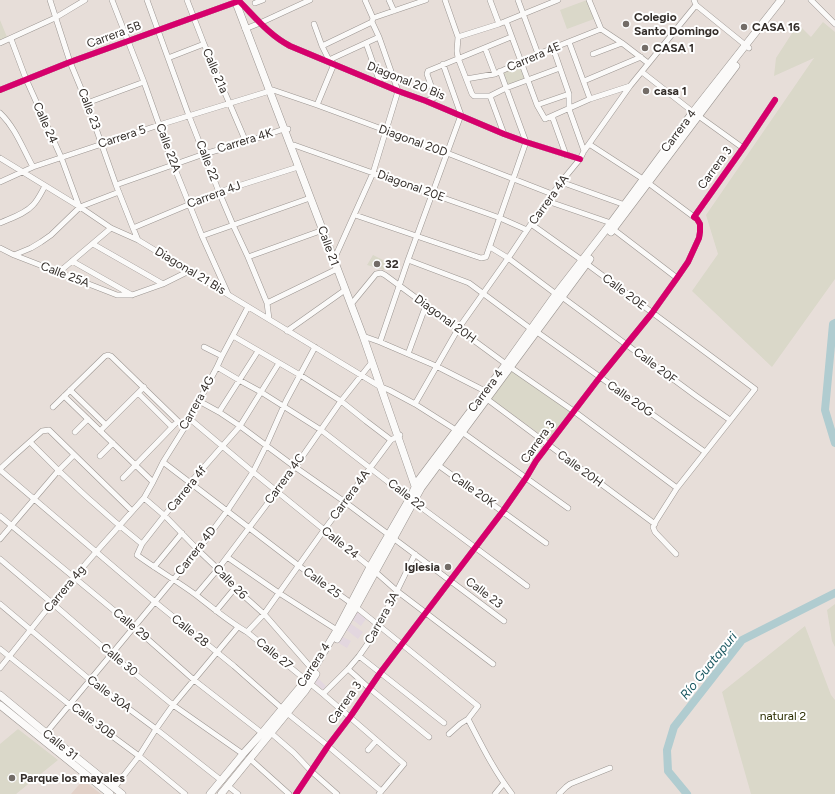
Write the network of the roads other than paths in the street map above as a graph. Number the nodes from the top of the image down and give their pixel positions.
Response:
1 (50, 0) edge
2 (85, 0) edge
3 (112, 0) edge
4 (147, 0) edge
5 (187, 0) edge
6 (263, 0) edge
7 (309, 0) edge
8 (365, 0) edge
9 (389, 0) edge
10 (426, 0) edge
11 (445, 0) edge
12 (490, 0) edge
13 (518, 0) edge
14 (558, 0) edge
15 (589, 0) edge
16 (781, 0) edge
17 (786, 0) edge
18 (811, 0) edge
19 (237, 1) edge
20 (409, 2) edge
21 (695, 2) edge
22 (255, 3) dead end
23 (394, 11) junction
24 (524, 14) junction
25 (193, 17) junction
26 (55, 18) junction
27 (373, 20) junction
28 (506, 21) junction
29 (260, 23) junction
30 (314, 24) dead end
31 (499, 24) junction
32 (835, 24) edge
33 (247, 28) junction
34 (601, 29) junction
35 (158, 31) junction
36 (380, 37) junction
37 (458, 37) junction
38 (511, 37) junction
39 (11, 39) junction
40 (128, 42) junction
41 (569, 42) junction
42 (0, 43) edge
43 (366, 43) junction
44 (622, 43) junction
45 (204, 44) junction
46 (322, 46) junction
47 (748, 47) junction
48 (485, 48) junction
49 (553, 48) junction
50 (538, 54) junction
51 (593, 54) dead end
52 (641, 57) junction
53 (168, 58) junction
54 (458, 58) junction
55 (329, 60) junction
56 (521, 61) junction
57 (70, 62) junction
58 (648, 63) junction
59 (334, 64) junction
60 (443, 64) junction
61 (560, 68) junction
62 (642, 72) junction
63 (497, 73) junction
64 (26, 79) junction
65 (466, 79) junction
66 (528, 80) junction
67 (584, 81) junction
68 (144, 82) junction
69 (380, 83) junction
70 (630, 86) junction
71 (506, 88) junction
72 (0, 90) edge
73 (272, 91) junction
74 (398, 91) junction
75 (569, 94) junction
76 (490, 96) junction
77 (590, 99) junction
78 (426, 100) junction
79 (775, 100) dead end
80 (87, 103) junction
81 (230, 104) junction
82 (317, 105) junction
83 (537, 105) junction
84 (569, 109) junction
85 (0, 113) edge
86 (696, 113) junction
87 (189, 116) junction
88 (461, 116) junction
89 (552, 116) junction
90 (159, 125) junction
91 (286, 129) junction
92 (386, 131) junction
93 (504, 134) junction
94 (246, 142) junction
95 (526, 142) junction
96 (102, 144) junction
97 (589, 144) junction
98 (294, 145) junction
99 (743, 148) junction
100 (584, 151) junction
101 (446, 153) junction
102 (204, 154) junction
103 (566, 155) junction
104 (61, 157) junction
105 (0, 158) edge
106 (580, 159) junction
107 (173, 164) junction
108 (33, 167) junction
109 (298, 167) junction
110 (22, 171) junction
111 (373, 173) junction
112 (513, 179) junction
113 (646, 181) junction
114 (0, 182) edge
115 (561, 182) junction
116 (116, 185) junction
117 (45, 186) junction
118 (119, 192) junction
119 (219, 192) junction
120 (432, 194) junction
121 (552, 194) junction
122 (310, 198) junction
123 (547, 201) junction
124 (189, 204) junction
125 (625, 205) junction
126 (80, 207) junction
127 (355, 215) junction
128 (694, 217) junction
129 (500, 218) junction
130 (0, 223) edge
131 (531, 224) junction
132 (233, 225) junction
133 (612, 226) junction
134 (111, 228) junction
135 (133, 228) junction
136 (323, 230) junction
137 (527, 230) junction
138 (202, 236) junction
139 (416, 237) junction
140 (138, 240) junction
141 (93, 244) junction
142 (490, 247) junction
143 (0, 248) edge
144 (14, 256) junction
145 (248, 257) junction
146 (335, 257) junction
147 (508, 258) junction
148 (408, 260) junction
149 (72, 261) junction
150 (585, 262) junction
151 (336, 269) junction
152 (189, 271) junction
153 (58, 273) junction
154 (677, 278) junction
155 (163, 284) junction
156 (400, 286) junction
157 (344, 290) junction
158 (482, 293) junction
159 (228, 294) junction
160 (132, 295) junction
161 (559, 295) junction
162 (352, 302) junction
163 (267, 303) junction
164 (426, 305) junction
165 (248, 307) junction
166 (652, 313) junction
167 (269, 319) junction
168 (458, 329) junction
169 (287, 330) junction
170 (534, 330) junction
171 (233, 336) junction
172 (364, 336) junction
173 (380, 342) junction
174 (626, 345) junction
175 (204, 347) dead end
176 (315, 347) junction
177 (258, 351) junction
178 (408, 354) junction
179 (222, 356) junction
180 (372, 362) junction
181 (279, 363) junction
182 (436, 366) junction
183 (508, 366) junction
184 (217, 367) junction
185 (300, 375) junction
186 (361, 376) junction
187 (600, 377) junction
188 (239, 380) junction
189 (144, 387) junction
190 (382, 387) junction
191 (70, 390) junction
192 (261, 392) junction
193 (138, 393) junction
194 (486, 395) junction
195 (64, 396) junction
196 (199, 400) junction
197 (341, 401) junction
198 (415, 404) junction
199 (283, 406) junction
200 (53, 407) dead end
201 (219, 412) junction
202 (575, 412) junction
203 (88, 419) junction
204 (190, 419) junction
205 (730, 420) junction
206 (178, 422) junction
207 (106, 425) junction
208 (240, 426) junction
209 (172, 427) junction
210 (184, 427) junction
211 (321, 430) junction
212 (100, 431) junction
213 (459, 431) junction
214 (75, 432) dead end
215 (397, 437) junction
216 (30, 442) junction
217 (113, 443) junction
218 (548, 445) junction
219 (223, 446) junction
220 (266, 446) junction
221 (705, 452) junction
222 (74, 455) junction
223 (100, 456) dead end
224 (163, 462) junction
225 (135, 465) junction
226 (438, 465) junction
227 (295, 467) junction
228 (370, 468) junction
229 (0, 470) edge
230 (58, 471) junction
231 (253, 472) junction
232 (123, 478) dead end
233 (526, 478) junction
234 (153, 482) junction
235 (190, 483) junction
236 (418, 488) junction
237 (677, 488) junction
238 (276, 491) junction
239 (144, 498) junction
240 (34, 500) junction
241 (412, 500) junction
242 (345, 502) junction
243 (568, 508) dead end
244 (132, 511) junction
245 (227, 511) junction
246 (503, 511) junction
247 (0, 516) edge
248 (165, 516) junction
249 (654, 524) junction
250 (12, 526) junction
251 (119, 526) junction
252 (249, 528) junction
253 (324, 530) junction
254 (182, 533) junction
255 (391, 537) junction
256 (0, 539) edge
257 (546, 543) dead end
258 (142, 544) junction
259 (475, 547) junction
260 (198, 550) junction
261 (96, 552) junction
262 (415, 554) junction
263 (676, 554) dead end
264 (137, 555) joint
265 (227, 557) junction
266 (0, 560) edge
267 (298, 566) junction
268 (154, 567) junction
269 (218, 569) junction
270 (373, 570) junction
271 (74, 578) junction
272 (174, 580) junction
273 (450, 581) junction
274 (528, 586) dead end
275 (235, 588) junction
276 (397, 591) junction
277 (279, 593) junction
278 (196, 595) junction
279 (155, 602) junction
280 (52, 603) junction
281 (0, 604) edge
282 (353, 605) junction
283 (216, 611) junction
284 (426, 613) junction
285 (264, 614) junction
286 (504, 621) dead end
287 (378, 625) junction
288 (134, 627) junction
289 (238, 627) junction
290 (30, 630) junction
291 (336, 630) junction
292 (247, 632) junction
293 (402, 645) junction
294 (0, 648) edge
295 (217, 652) junction
296 (112, 655) junction
297 (9, 656) junction
298 (359, 656) junction
299 (493, 664) dead end
300 (0, 668) edge
301 (348, 669) junction
302 (313, 670) junction
303 (380, 673) junction
304 (90, 680) junction
305 (194, 680) junction
306 (309, 682) junction
307 (369, 688) junction
308 (0, 694) edge
309 (323, 694) junction
310 (0, 705) edge
311 (70, 705) junction
312 (173, 705) junction
313 (285, 711) junction
314 (350, 717) junction
315 (468, 719) junction
316 (444, 723) dead end
317 (156, 729) junction
318 (271, 733) junction
319 (46, 734) junction
320 (262, 734) junction
321 (450, 734) dead end
322 (429, 737) dead end
323 (376, 741) junction
324 (328, 746) junction
325 (368, 750) dead end
326 (243, 754) junction
327 (139, 756) junction
328 (250, 759) junction
329 (610, 768) dead end
330 (311, 771) junction
331 (225, 783) junction
332 (504, 783) junction
333 (112, 791) edge
334 (380, 792) edge
335 (122, 794) edge
336 (185, 794) edge
337 (210, 794) edge
338 (221, 794) edge
339 (238, 794) edge
340 (289, 794) edge
341 (296, 794) edge
342 (337, 794) edge
343 (495, 794) edge
344 (512, 794) edge
345 (560, 794) edge

1 - 26 street, Calle 23
2 - 26 street
3 - 40 street, Calle 22A
4 - 35 street, Calle 22
5 - 25 street, Calle 21a
6 - 22 street
7 - 29 street
8 - 27 street
9 - 23 street
10 - 20 street
11 - 37 street
12 - 31 street
13 - 24 street
14 - 24 street
15 - 34 street
16 - 47 main road, Carrera 4
17 - 47 main road, Carrera 4
18 - 32 street
19 - 25 street, Carrera 5B
19 - 29 street, Diagonal 20 Bis
19 - 33 main road, Calle 21
20 - 23 street
21 - 47 street
21 - 58 street, Carrera 4A
23 - 27 street
24 - 28 street
24 - 50 street
25 - 35 street, Carrera 5B
25 - 45 street, Calle 21a
26 - 39 street
26 - 57 street, Calle 23
27 - 36 street
27 - 46 street
28 - 31 street
28 - 38 street
29 - 33 street
29 - 59 street, Diagonal 20 Bis
30 - 46 street
31 - 37 street
33 - 73 main road, Calle 21
34 - 41 street, Carrera 4E
34 - 44 street
35 - 40 street, Carrera 5B
35 - 53 street, Calle 22
36 - 43 street
36 - 74 street
37 - 54 street
38 - 48 street
38 - 56 street
39 - 42 street
39 - 64 street, Calle 24
40 - 57 street, Carrera 5B
40 - 68 street, Calle 22A
41 - 49 street, Carrera 4E
41 - 67 street
43 - 55 street
43 - 69 street
44 - 51 street
44 - 52 street
45 - 53 street
45 - 81 street, Calle 21a
46 - 55 street
47 - 86 main road, Carrera 4
48 - 54 street
48 - 63 street
49 - 50 street, Carrera 4E
49 - 61 street
50 - 56 street, Carrera 4E
52 - 58 street
52 - 67 street
53 - 87 street, Calle 22
54 - 60 street
54 - 65 street
55 - 59 street
56 - 63 street, Carrera 4E
56 - 66 street
57 - 64 street, Carrera 5B
57 - 80 street, Calle 23
58 - 62 street, Carrera 4A
59 - 69 street, Diagonal 20 Bis
59 - 82 street
60 - 78 street
60 - 88 street
61 - 66 street
61 - 75 street
62 - 70 street, Carrera 4A
62 - 86 street
63 - 65 street, Carrera 4E
63 - 71 street
64 - 72 street, Carrera 5B
64 - 104 street, Calle 24
65 - 76 street
66 - 71 street
66 - 83 street
67 - 77 street
68 - 80 street
68 - 90 street, Calle 22A
69 - 74 street, Diagonal 20 Bis
70 - 77 street
70 - 97 street, Carrera 4A
71 - 76 street
71 - 95 street
73 - 81 street, Carrera 5
73 - 82 street, Diagonal 20D
73 - 91 main road, Calle 21
74 - 78 street, Diagonal 20 Bis
74 - 92 street
75 - 83 street
75 - 84 street
76 - 93 street
77 - 84 street
78 - 88 street, Diagonal 20 Bis
79 - 99 street, Carrera 3
80 - 96 street, Calle 23
81 - 87 street, Carrera 5
81 - 94 street, Calle 21a
82 - 92 street, Diagonal 20D
83 - 89 street
84 - 89 street
84 - 100 street
85 - 108 street
86 - 99 street
86 - 113 main road, Carrera 4
87 - 90 street, Carrera 5
87 - 102 street, Calle 22
88 - 93 street, Diagonal 20 Bis
88 - 101 street
89 - 103 street
90 - 96 street, Carrera 5
90 - 107 street, Calle 22A
91 - 94 street, Carrera 4K
91 - 98 main road, Calle 21
91 - 109 main road, Calle 21
92 - 101 street, Diagonal 20D
92 - 111 street
93 - 95 street, Diagonal 20 Bis
94 - 102 street, Carrera 4K
95 - 103 street, Diagonal 20 Bis
95 - 112 street
96 - 104 street, Carrera 5
96 - 116 street, Calle 23
97 - 100 street, Carrera 4A
97 - 113 street
98 - 111 street, Diagonal 20E
98 - 146 main road, Calle 21
99 - 128 street, Carrera 3
100 - 106 street, Carrera 4A
101 - 112 street, Diagonal 20D
101 - 120 street
102 - 107 street, Carrera 4K
102 - 119 street, Calle 22
103 - 106 street, Diagonal 20 Bis
104 - 108 street, Carrera 5
104 - 126 street, Calle 24
105 - 110 street, Diagonal 21 Bis
106 - 115 street, Carrera 4A
107 - 116 street, Carrera 4K
107 - 124 street, Calle 22A
108 - 110 street, Carrera 5
109 - 119 street, Carrera 4J
109 - 122 main road, Calle 21
110 - 114 street, Carrera 5
110 - 117 street, Diagonal 21 Bis
111 - 120 street, Diagonal 20E
111 - 127 street
112 - 121 street, Diagonal 20D
112 - 129 street
113 - 125 main road, Carrera 4
113 - 128 street
113 - 133 main road, Carrera 4
115 - 121 street, Carrera 4A
115 - 125 street
116 - 118 street, Calle 23
117 - 126 street, Diagonal 21 Bis
117 - 130 street
118 - 126 street
118 - 135 street, Calle 23
119 - 124 street, Carrera 4J
119 - 132 street, Calle 22
120 - 129 street, Diagonal 20E
120 - 139 street
121 - 123 street, Carrera 4A
122 - 132 street
122 - 136 main road, Calle 21
123 - 131 street, Carrera 4A
123 - 133 street
124 - 135 street, Carrera 4J
124 - 138 street, Calle 22A
125 - 133 main road, Carrera 4
126 - 134 street, Diagonal 21 Bis
126 - 144 street
127 - 139 street
127 - 146 street
128 - 154 street, Carrera 3
129 - 137 street, Diagonal 20E
129 - 142 street
131 - 137 street, Carrera 4A
131 - 150 street, Calle 20E
132 - 138 street
132 - 145 street, Calle 22
133 - 150 main road, Carrera 4
133 - 154 street
134 - 140 street, Diagonal 21 Bis
134 - 141 street
135 - 140 street, Calle 23
136 - 145 street
136 - 146 main road, Calle 21
137 - 147 street, Carrera 4A
138 - 159 street, Calle 22A
139 - 142 street
139 - 148 street
140 - 152 street, Diagonal 21 Bis
141 - 149 street
141 - 155 street
142 - 147 street, Calle 20F
143 - 144 street, Calle 25A
144 - 153 street, Calle 25A
145 - 163 street, Calle 22
146 - 151 main road, Calle 21
146 - 162 main road, Calle 21
147 - 158 street, Carrera 4A
147 - 161 street, Calle 20F
148 - 156 street
148 - 158 street, Calle 20G
149 - 153 street
149 - 160 street
150 - 161 main road, Carrera 4
150 - 166 street, Calle 20E
151 - 157 main road, Calle 21
151 - 163 street
152 - 155 street
152 - 159 street, Diagonal 21 Bis
153 - 160 street, Calle 25A
154 - 166 street, Carrera 3
155 - 160 street
156 - 162 street, Diagonal 20H
156 - 164 street, Diagonal 20H
156 - 173 street
157 - 169 street
157 - 172 main road, Calle 21
158 - 168 street, Carrera 4A
158 - 170 street, Calle 20G
159 - 165 street, Diagonal 21 Bis
161 - 170 main road, Carrera 4
161 - 174 street, Calle 20F
162 - 172 main road, Calle 21
163 - 167 street, Calle 22
164 - 168 street, Diagonal 20H
164 - 178 street
165 - 167 street, Diagonal 21 Bis
165 - 171 street, Carrera 4G
166 - 174 street, Carrera 3
166 - 205 street, Calle 20E
167 - 169 street, Diagonal 21 Bis
168 - 182 street, Carrera 4A
168 - 183 street, Diagonal 20H
169 - 176 street, Diagonal 21 Bis
170 - 183 main road, Carrera 4
170 - 187 street, Calle 20G
171 - 177 street
171 - 179 street, Carrera 4G
172 - 173 street, Calle 20H
172 - 180 main road, Calle 21
172 - 190 main road, Calle 21
173 - 178 street, Calle 20H
174 - 187 street, Carrera 3
174 - 205 street, Calle 20F
175 - 179 street
176 - 185 street, Carrera 4D
176 - 186 street, Diagonal 21 Bis
177 - 181 street
177 - 188 street
178 - 182 street, Calle 20H
179 - 184 street, Carrera 4G
180 - 186 street, Carrera 4C
180 - 190 main road, Calle 21
181 - 185 street
181 - 192 street, Carrera 4f
182 - 194 street, Calle 20H
182 - 198 street, Carrera 4A
183 - 194 main road, Carrera 4
183 - 202 street
184 - 188 street, Calle 22
184 - 196 street, Carrera 4G
185 - 197 street
185 - 199 street, Carrera 4D
186 - 190 street, Diagonal 21 Bis
186 - 197 street, Carrera 4C
187 - 202 street, Carrera 3
187 - 221 street, Calle 20G
188 - 192 street, Calle 22
188 - 201 street
189 - 191 street
189 - 193 street
189 - 206 street
190 - 198 street, Diagonal 21 Bis
190 - 215 main road, Calle 21
191 - 195 street
191 - 207 street
192 - 199 street, Calle 22
192 - 208 street, Carrera 4f
193 - 207 street
193 - 209 street
194 - 213 main road, Carrera 4
194 - 218 street, Calle 20H
195 - 200 street
195 - 203 street
196 - 201 street, Calle 23
196 - 204 street, Carrera 4G
197 - 211 street, Carrera 4C
197 - 215 street
198 - 213 street, Diagonal 21 Bis
199 - 211 street, Calle 22
199 - 220 street, Carrera 4D
201 - 208 street, Calle 23
202 - 218 street, Carrera 3
202 - 237 street
203 - 212 street
203 - 214 street
204 - 210 street, Carrera 4G
204 - 219 street, Calle 24
205 - 221 street
206 - 209 street
206 - 210 street
207 - 212 street
208 - 219 street, Carrera 4f
208 - 220 street, Calle 23
209 - 225 street
210 - 224 street, Carrera 4G
211 - 227 street, Carrera 4C
211 - 228 street, Calle 22
212 - 217 street
213 - 226 main road, Carrera 4
213 - 233 street, Diagonal 21 Bis
213 - 236 main road, Carrera 4
215 - 228 street, Carrera 4A
215 - 236 main road, Calle 21
216 - 222 street
216 - 229 street
216 - 230 street
217 - 223 street
217 - 225 street
218 - 233 street, Carrera 3
218 - 249 street, Calle 20H
219 - 231 street, Calle 24
219 - 235 street, Carrera 4f
220 - 227 street, Calle 23
220 - 231 street, Carrera 4D
221 - 237 street
222 - 230 street
222 - 244 street
224 - 234 street, Carrera 4G
224 - 235 street, Calle 25
225 - 232 street
225 - 234 street
226 - 236 main road, Carrera 4
226 - 246 street, Calle 20K
227 - 238 street, Carrera 4C
227 - 242 street, Calle 23
228 - 241 street, Calle 22
228 - 242 street, Carrera 4A
229 - 240 street, Calle 28
230 - 240 street
230 - 251 street
231 - 238 street, Calle 24
231 - 245 street, Carrera 4D
233 - 243 street, Diagonal 21 Bis
233 - 246 street, Carrera 3
234 - 239 street, Carrera 4G
235 - 245 street, Calle 25
235 - 248 street, Carrera 4f
236 - 241 main road, Carrera 4
237 - 249 street
238 - 252 street, Carrera 4C
238 - 253 street, Calle 24
239 - 244 street, Carrera 4G
239 - 248 street, Calle 26
240 - 250 street
240 - 261 street, Calle 28
241 - 255 main road, Carrera 4
241 - 259 street, Calle 22
242 - 253 street, Carrera 4A
242 - 255 street, Calle 23
244 - 251 street, Carrera 4g
245 - 252 street, Calle 25
245 - 260 street, Carrera 4D
246 - 257 street, Calle 20K
246 - 259 street, Carrera 3
247 - 250 street, Calle 29
248 - 254 street, Calle 26
248 - 258 street, Carrera 4f
249 - 263 street
250 - 256 street
250 - 271 street, Calle 29
251 - 258 street
251 - 261 street, Carrera 4g
252 - 265 street, Carrera 4C
252 - 267 street, Calle 25
253 - 267 street, Carrera 4A
253 - 270 street, Calle 24
254 - 260 street, Calle 26
254 - 268 street
255 - 262 street, Calle 23
255 - 270 main road, Carrera 4
258 - 264 street, Carrera 4f
259 - 273 street, Carrera 3
259 - 274 street, Calle 22
260 - 269 street, Calle 26
260 - 272 street, Carrera 4D
261 - 271 street, Carrera 4g
261 - 279 street, Calle 28
262 - 273 street, Calle 23
262 - 276 street, Carrera 3A
264 - 268 street, Calle 27
265 - 269 street, Carrera 4C
265 - 277 street
266 - 280 street, Calle 30
267 - 277 street, Carrera 4A
267 - 282 street, Calle 25
268 - 272 street, Calle 27
269 - 275 street, Calle 26
269 - 278 street, Carrera 4C
270 - 276 street, Calle 24
270 - 282 main road, Carrera 4
271 - 280 street, Carrera 4g
271 - 288 street, Calle 29
272 - 278 street, Calle 27
272 - 279 street, Carrera 4D
273 - 284 street, Carrera 3
273 - 286 street, Calle 23
275 - 283 street
275 - 285 street, Calle 26
276 - 284 street, Calle 24
276 - 287 street, Carrera 3A
277 - 285 street, Carrera 4A
277 - 291 street
278 - 283 street, Calle 27
279 - 288 street, Carrera 4D
279 - 295 street, Calle 28
280 - 290 street, Carrera 4g
280 - 296 street, Calle 30
281 - 290 street, Calle 30A
282 - 287 street, Calle 25
282 - 291 main road, Carrera 4
282 - 306 main road, Carrera 4
283 - 289 street, Calle 27
284 - 293 street, Carrera 3
284 - 299 street, Calle 24
285 - 292 street, Carrera 4A
285 - 302 street, Calle 26
287 - 293 street, Calle 25
287 - 298 street, Carrera 3A
288 - 296 street, Carrera 4D
288 - 305 street, Calle 29
289 - 292 street, Calle 27
289 - 295 street
290 - 297 street, Carrera 4g
290 - 304 street, Calle 30A
291 - 302 main road, Carrera 4
292 - 306 street, Calle 27
293 - 303 street, Carrera 3
293 - 315 street, Calle 25
294 - 297 street, Calle 30B
295 - 305 street
295 - 313 street, Calle 28
296 - 304 street, Carrera 4D
296 - 312 street, Calle 30
297 - 300 street, Carrera 4g
297 - 311 street, Calle 30B
298 - 301 street, Carrera 3A
298 - 303 street
301 - 307 street
301 - 309 street, Carrera 3A
302 - 306 main road, Carrera 4
303 - 307 street, Carrera 3
303 - 316 street
304 - 311 street, Carrera 4D
304 - 317 street, Calle 30A
305 - 312 street
305 - 320 street, Calle 29
306 - 309 street, Calle 27
306 - 313 main road, Carrera 4
307 - 314 street, Carrera 3
307 - 322 street
308 - 319 main road, Calle 31
309 - 314 street, Calle 27
310 - 333 main road, Calle 31
311 - 319 street, Carrera 4D
311 - 327 street, Calle 30B
312 - 317 street
312 - 326 street, Calle 30
313 - 318 main road, Carrera 4
313 - 320 main road, Carrera 4
313 - 324 street, Calle 28
314 - 323 street, Calle 27
314 - 324 street, Carrera 3
315 - 321 street
315 - 332 street
317 - 327 street
317 - 331 street, Calle 30A
318 - 328 main road, Carrera 4
318 - 330 street
319 - 333 main road, Calle 31
320 - 326 main road, Carrera 4
323 - 325 street
323 - 334 street, Calle 27
324 - 330 street, Carrera 3
324 - 334 street, Calle 28
326 - 331 main road, Carrera 4
327 - 333 street
327 - 336 street, Calle 30B
328 - 331 main road, Carrera 4
328 - 340 street
329 - 345 street
330 - 341 street, Carrera 3
330 - 342 street
331 - 337 main road, Carrera 4
331 - 338 main road, Carrera 4
331 - 339 street, Calle 30A
332 - 343 street
332 - 344 street
333 - 335 main road, Calle 31

